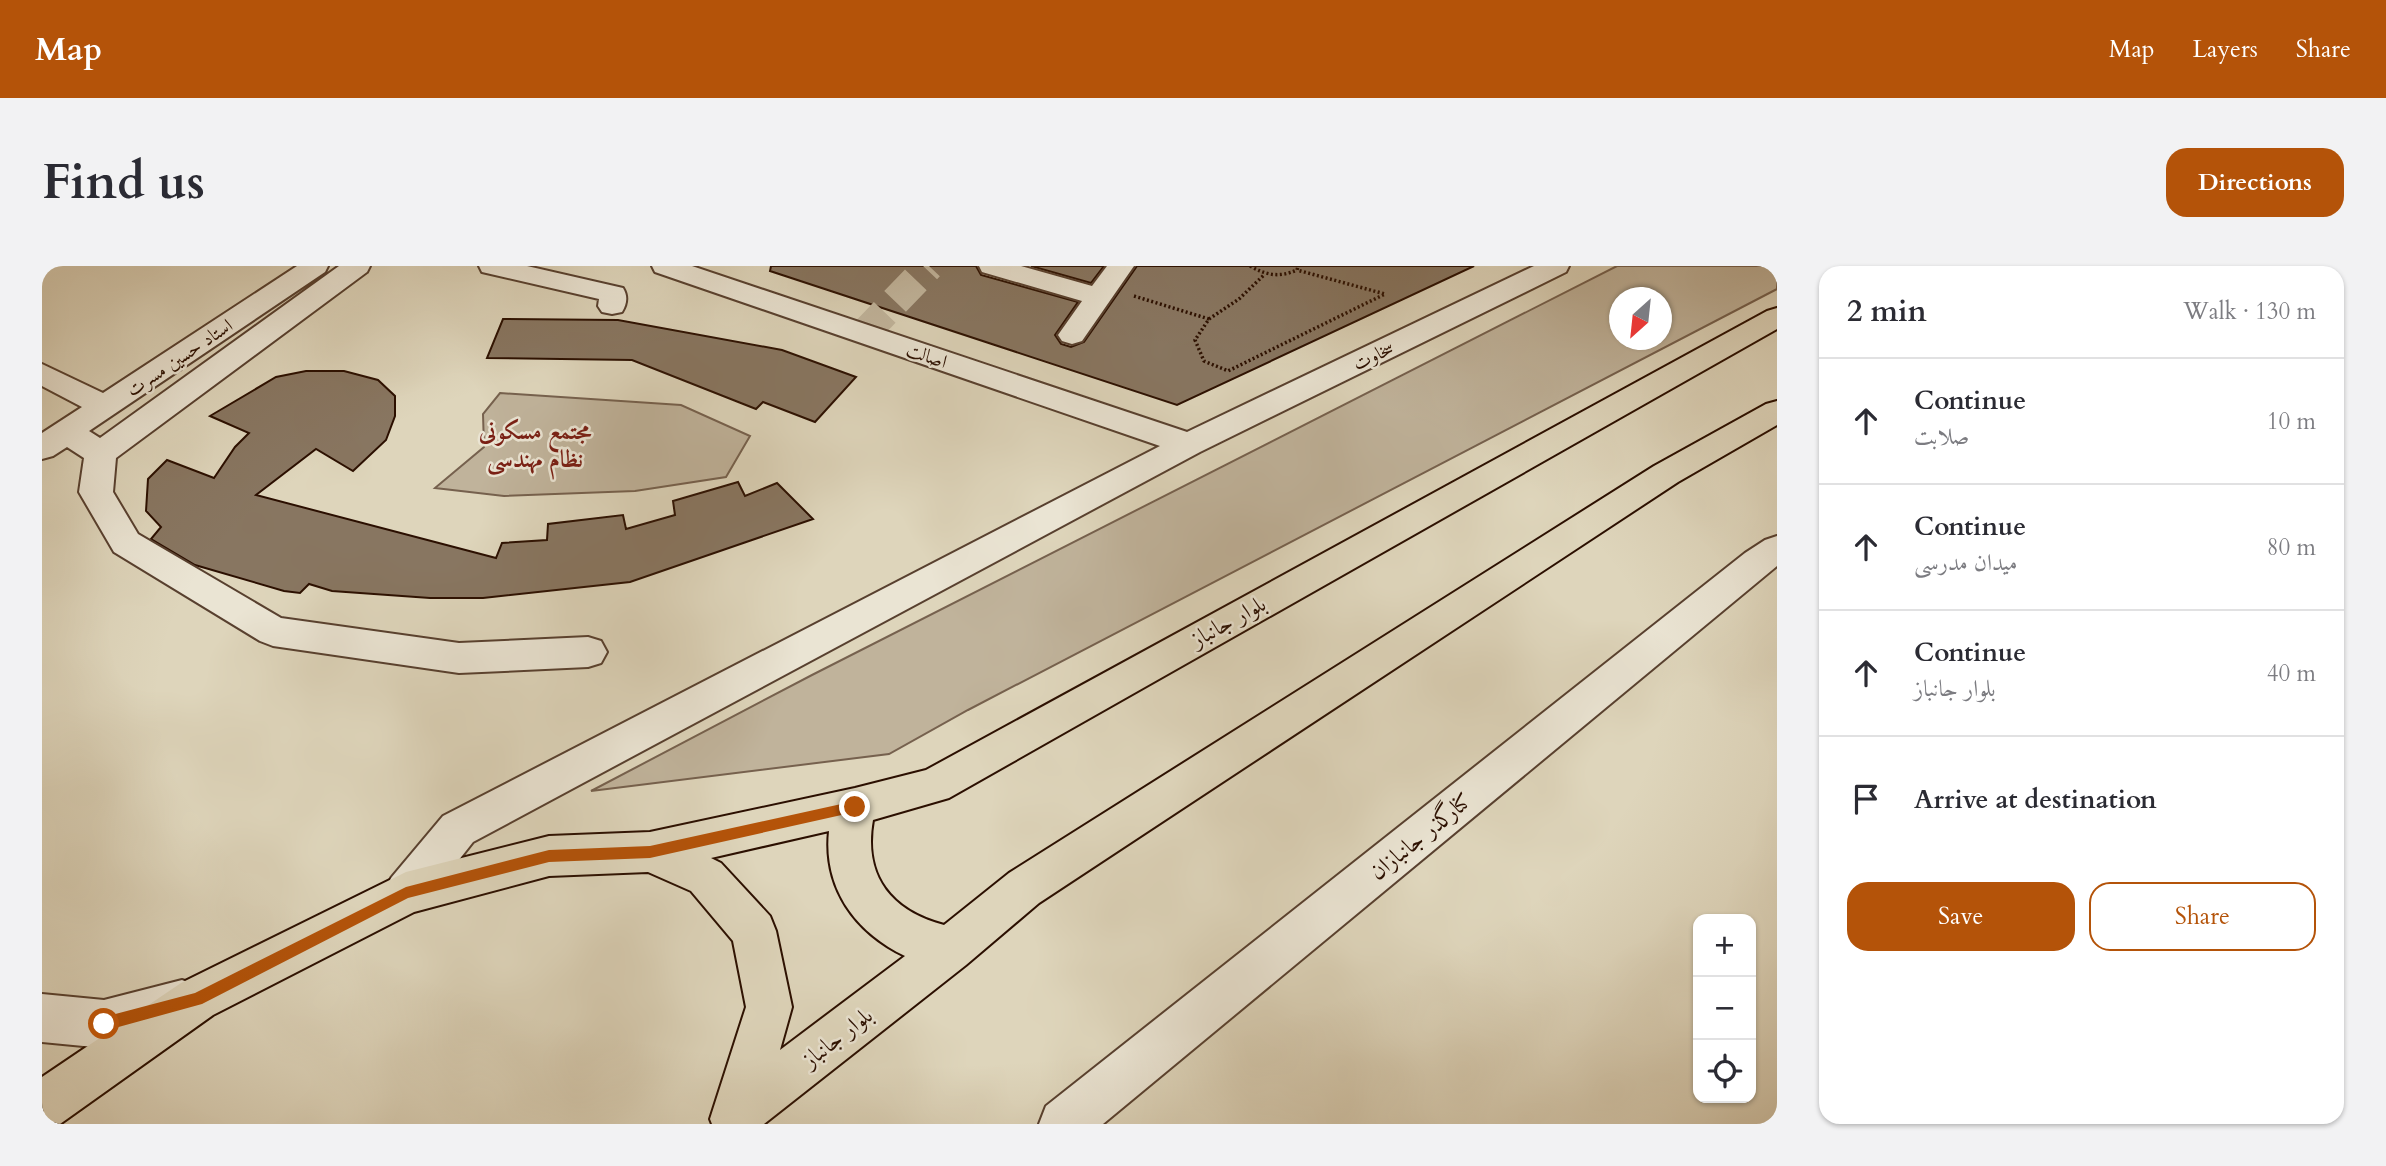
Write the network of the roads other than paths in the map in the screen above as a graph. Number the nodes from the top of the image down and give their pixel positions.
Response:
1 (315, 266) edge
2 (357, 266) edge
3 (492, 266) edge
4 (664, 266) edge
5 (992, 266) edge
6 (1556, 266) edge
7 (1109, 284) edge
8 (612, 306) dead end
9 (1777, 317) edge
10 (1072, 335) dead end
11 (42, 374) edge
12 (105, 406) junction
13 (1777, 411) edge
14 (54, 440) edge
15 (1189, 444) junction
16 (101, 453) junction
17 (1770, 560) edge
18 (588, 652) dead end
19 (855, 807) junction
20 (650, 852) junction
21 (406, 893) junction
22 (950, 949) junction
23 (197, 999) junction
24 (42, 1018) edge
25 (42, 1106) edge
26 (735, 1118) edge
27 (1065, 1124) edge

1 - 12 street, استاد حسین مسرت
2 - 16 street
3 - 8 street
4 - 15 street, اصالت
5 - 7 street
6 - 15 street, سخاوت
7 - 10 street
9 - 19 main road, بلوار جانباز
11 - 12 street
12 - 14 street, استاد حسین مسرت
13 - 22 main road, بلوار جانباز
14 - 16 street
15 - 21 street, سخاوت
16 - 18 street
17 - 27 street, کنارگذر جانبازان
19 - 20 main road, بلوار جانباز
19 - 22 main road
20 - 21 main road, بلوار جانباز
20 - 26 main road
21 - 23 main road, بلوار جانباز
22 - 26 main road, بلوار جانباز
23 - 24 street
23 - 25 main road, بلوار جانباز

